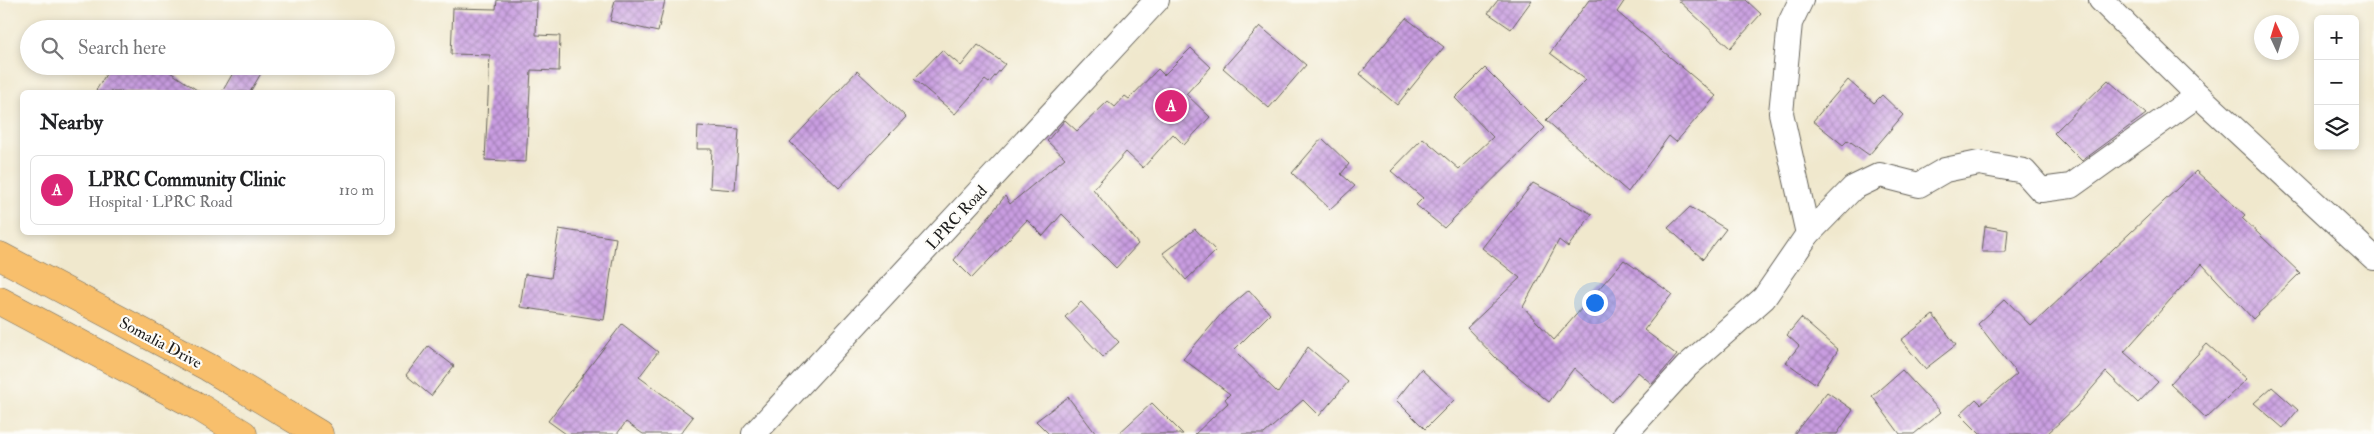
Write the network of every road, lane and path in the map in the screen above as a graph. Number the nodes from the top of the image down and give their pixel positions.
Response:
1 (1157, 0) edge
2 (1800, 0) edge
3 (2101, 0) edge
4 (2198, 94) junction
5 (1808, 234) junction
6 (0, 256) edge
7 (2374, 258) edge
8 (0, 301) edge
9 (243, 434) edge
10 (319, 434) edge
11 (754, 434) edge
12 (1625, 434) edge

1 - 11 street, LPRC Road
2 - 5 street
3 - 4 street
4 - 5 street
4 - 7 street
5 - 12 street
6 - 10 main road, Somalia Drive
8 - 9 main road

